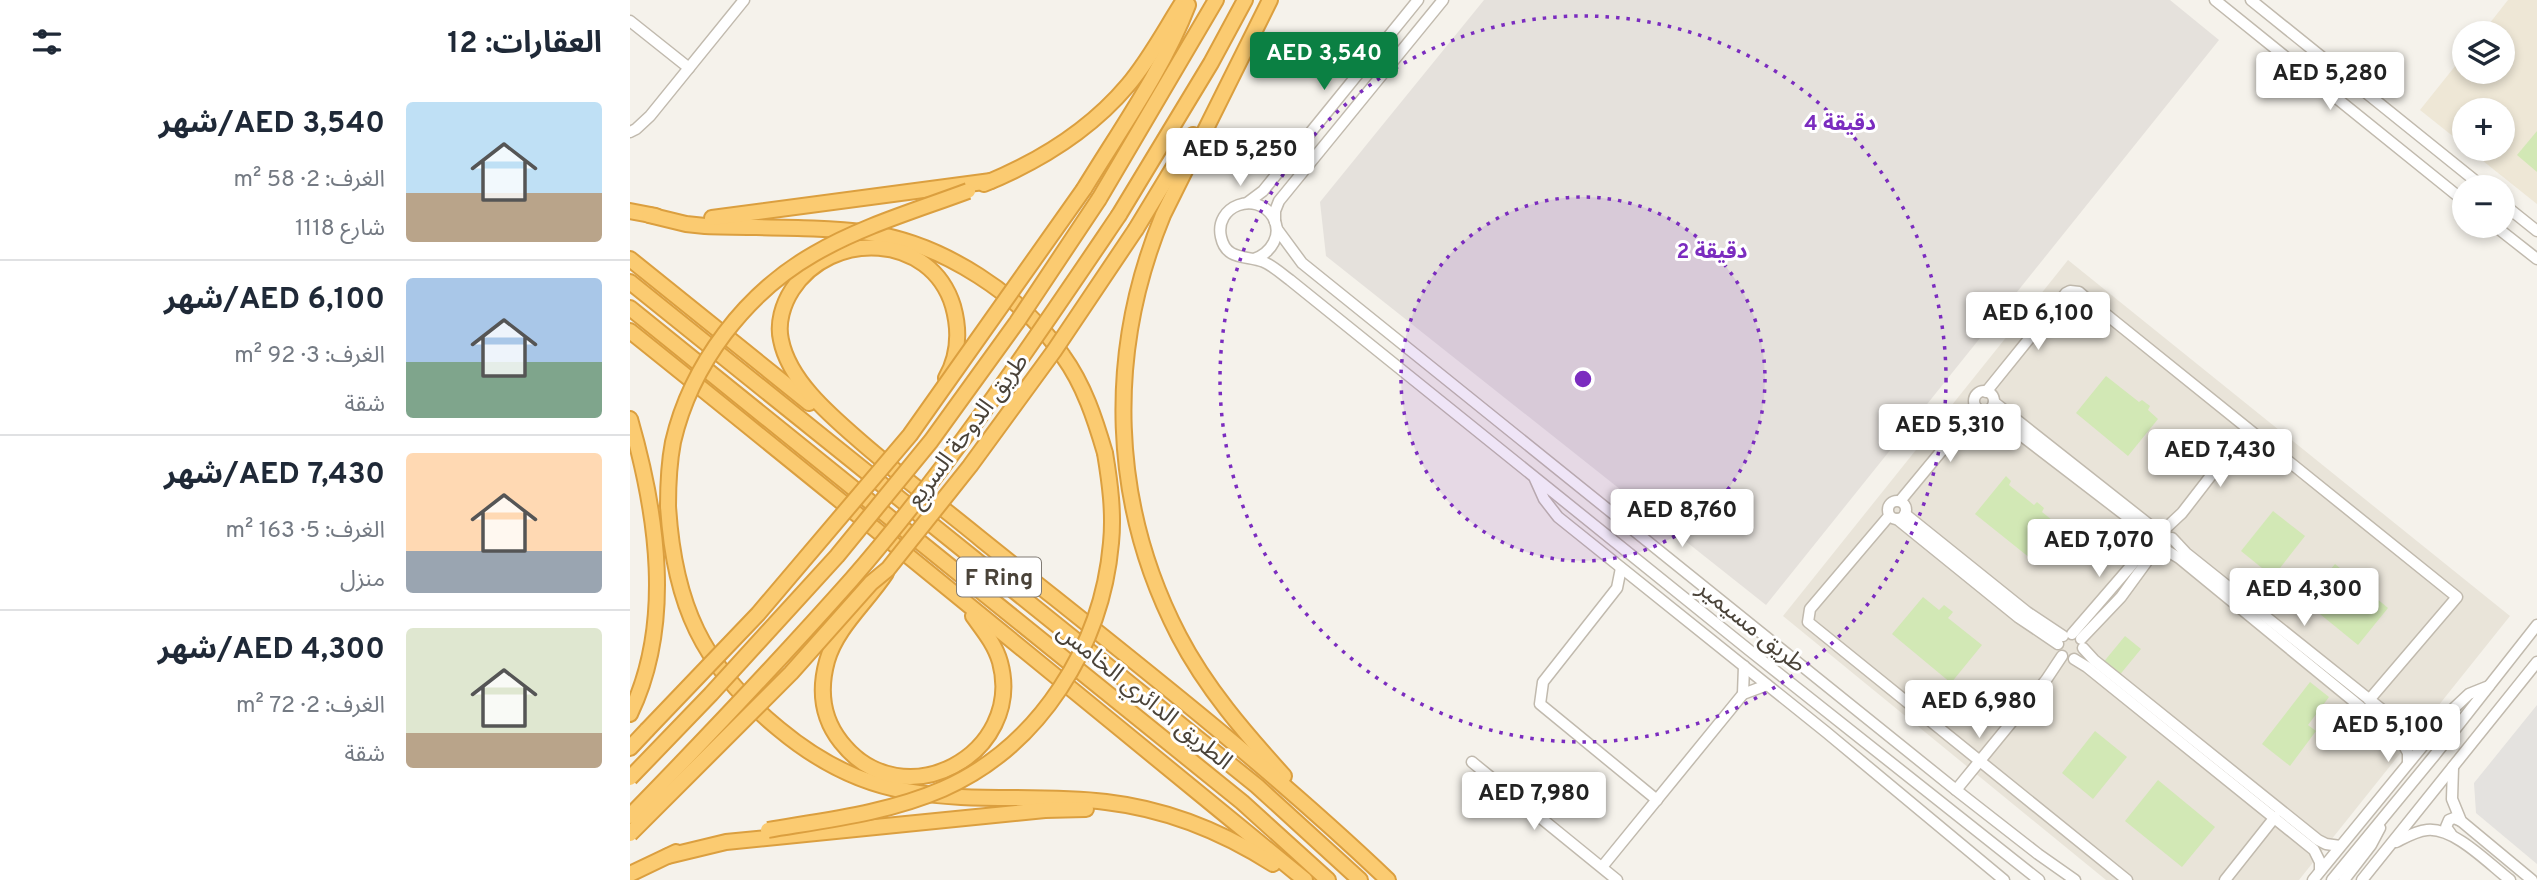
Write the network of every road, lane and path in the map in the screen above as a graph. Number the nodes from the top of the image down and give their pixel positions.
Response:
1 (744, 0) edge
2 (1184, 0) edge
3 (1190, 0) edge
4 (1216, 0) edge
5 (1245, 0) edge
6 (1270, 0) edge
7 (1418, 0) edge
8 (1443, 0) edge
9 (2214, 0) edge
10 (2250, 0) edge
11 (630, 20) edge
12 (1249, 45) junction
13 (689, 68) junction
14 (650, 116) junction
15 (630, 132) edge
16 (630, 139) edge
17 (2468, 175) edge
18 (991, 181) junction
19 (2452, 191) edge
20 (1247, 203) junction
21 (630, 211) edge
22 (2515, 213) edge
23 (649, 215) junction
24 (1276, 226) junction
25 (2537, 231) edge
26 (2510, 238) edge
27 (630, 259) edge
28 (1254, 259) junction
29 (2537, 259) edge
30 (630, 282) edge
31 (630, 308) edge
32 (630, 331) edge
33 (1986, 392) junction
34 (1991, 406) junction
35 (1976, 408) junction
36 (630, 419) edge
37 (2247, 429) junction
38 (911, 435) junction
39 (634, 439) edge
40 (860, 442) junction
41 (1535, 478) junction
42 (1900, 501) junction
43 (1897, 516) junction
44 (2168, 527) junction
45 (2149, 529) junction
46 (2172, 538) junction
47 (2156, 548) junction
48 (914, 558) junction
49 (1621, 568) junction
50 (888, 569) junction
51 (1638, 580) junction
52 (1617, 589) junction
53 (2537, 625) edge
54 (2072, 640) junction
55 (1716, 644) junction
56 (1749, 650) junction
57 (2062, 656) junction
58 (2074, 659) junction
59 (2537, 662) edge
60 (1744, 666) junction
61 (1767, 685) junction
62 (2489, 686) junction
63 (1743, 694) junction
64 (1808, 697) junction
65 (2369, 700) junction
66 (630, 714) edge
67 (2406, 729) junction
68 (1826, 732) junction
69 (2431, 735) junction
70 (2397, 737) junction
71 (630, 748) edge
72 (1980, 760) junction
73 (1472, 762) dead end
74 (2408, 763) junction
75 (2453, 767) junction
76 (630, 778) edge
77 (1956, 790) junction
78 (1657, 800) junction
79 (1161, 813) junction
80 (630, 816) edge
81 (2275, 817) junction
82 (2383, 817) junction
83 (2461, 821) junction
84 (1330, 826) junction
85 (630, 834) edge
86 (2451, 834) junction
87 (2314, 844) junction
88 (2392, 844) junction
89 (2340, 846) junction
90 (668, 856) junction
91 (1602, 867) junction
92 (2320, 871) junction
93 (630, 874) edge
94 (1617, 879) edge
95 (1294, 880) edge
96 (1305, 880) edge
97 (1328, 880) edge
98 (1360, 880) edge
99 (1388, 880) edge
100 (2004, 880) edge
101 (2039, 880) edge
102 (2075, 880) edge
103 (2127, 880) edge
104 (2225, 880) edge
105 (2313, 880) edge
106 (2332, 880) edge
107 (2344, 880) edge
108 (2362, 880) edge
109 (2510, 880) edge
110 (2532, 880) edge

1 - 13 street
2 - 18 highway
3 - 38 highway, bridge
4 - 76 highway, طريق الدوحة السريع, bridge
5 - 80 highway, طريق الدوحة السريع, bridge
6 - 12 highway
7 - 20 street
8 - 24 street
9 - 19 street
10 - 17 street
11 - 13 street
12 - 50 highway, bridge
12 - 84 highway
13 - 14 street
14 - 15 street
14 - 16 street
18 - 23 highway
18 - 79 highway, bridge
20 - 24 street
20 - 28 street
21 - 23 highway
22 - 25 street
23 - 90 highway, bridge
24 - 28 street
24 - 77 street, طريق مسيمير
26 - 29 street
27 - 40 highway
28 - 41 street, طريق مسيمير
30 - 98 highway, الطريق الدائري الخامس / F Ring
31 - 97 highway, الطريق الدائري الخامس / F Ring
32 - 48 highway
33 - 34 street
33 - 35 street
33 - 37 street
34 - 35 street
34 - 45 street
35 - 42 street
36 - 39 highway
37 - 44 street
37 - 65 street
38 - 40 highway, bridge
38 - 71 highway, bridge
39 - 66 highway
40 - 84 highway
41 - 49 street
41 - 56 street, طريق مسيمير
42 - 43 street
42 - 43 street
43 - 54 street
43 - 72 street
44 - 45 street
44 - 46 street
45 - 47 street
46 - 47 street
46 - 65 street
47 - 54 street
47 - 70 street
48 - 50 highway, bridge
48 - 96 highway
49 - 51 street
49 - 52 street
50 - 85 highway, bridge
51 - 52 street
51 - 55 street
52 - 78 street
53 - 62 street
54 - 57 street
54 - 58 street
54 - 87 street
55 - 56 street
55 - 60 street
56 - 64 street, طريق مسيمير
57 - 58 street
57 - 72 street
58 - 81 street
59 - 75 street
60 - 61 street
60 - 63 street
61 - 63 street
61 - 68 street
62 - 69 street
62 - 82 street
63 - 78 street
64 - 68 street
64 - 101 street, طريق مسيمير
65 - 67 street
67 - 69 street
67 - 70 street
68 - 100 street
69 - 74 street
70 - 74 street
72 - 77 street
72 - 103 street
73 - 91 street
74 - 89 street
75 - 83 street
75 - 88 street
77 - 102 street, طريق مسيمير
78 - 91 street
79 - 90 highway
79 - 95 highway
81 - 87 street
81 - 104 street
82 - 106 street
82 - 107 street
83 - 86 street
83 - 110 street
84 - 99 highway
86 - 88 street
86 - 109 street
87 - 89 street
87 - 92 street
88 - 108 street
89 - 92 street
90 - 93 highway
91 - 94 street
92 - 105 street

